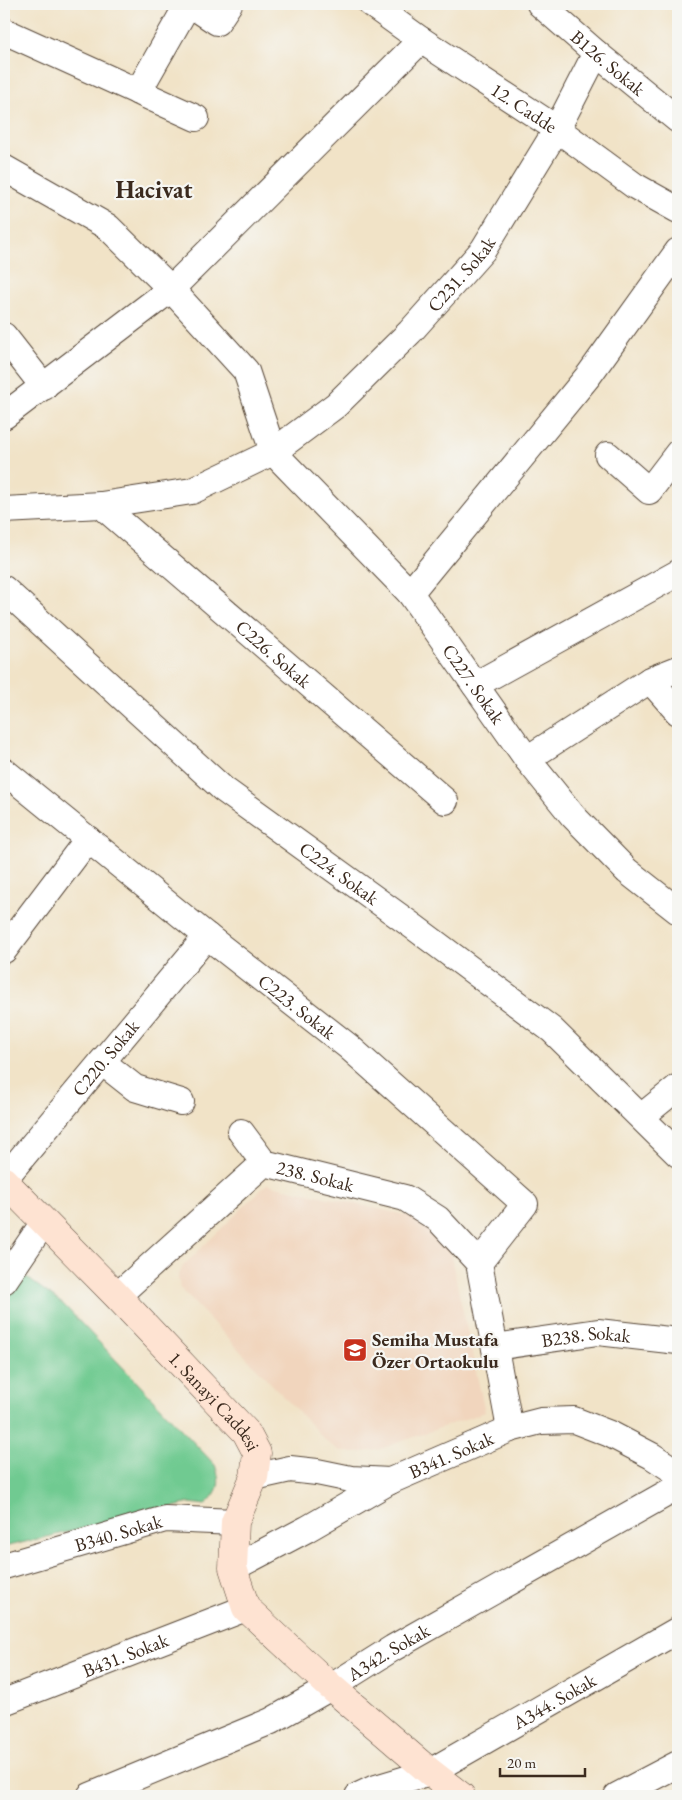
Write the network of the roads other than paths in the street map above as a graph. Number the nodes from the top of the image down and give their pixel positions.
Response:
1 (189, 4) edge
2 (229, 4) edge
3 (371, 4) edge
4 (540, 4) edge
5 (4, 31) edge
6 (421, 40) junction
7 (596, 52) junction
8 (138, 92) junction
9 (196, 118) dead end
10 (678, 120) edge
11 (557, 129) junction
12 (4, 168) edge
13 (678, 210) edge
14 (678, 251) edge
15 (171, 289) junction
16 (4, 336) edge
17 (44, 387) junction
18 (4, 416) edge
19 (273, 452) junction
20 (678, 453) edge
21 (608, 455) dead end
22 (101, 505) junction
23 (4, 510) edge
24 (678, 573) edge
25 (4, 589) edge
26 (410, 593) junction
27 (678, 669) edge
28 (650, 680) junction
29 (475, 685) junction
30 (678, 712) edge
31 (527, 759) junction
32 (4, 770) edge
33 (445, 801) dead end
34 (88, 839) junction
35 (678, 912) edge
36 (207, 936) junction
37 (4, 950) edge
38 (102, 1062) junction
39 (678, 1087) edge
40 (181, 1102) dead end
41 (641, 1117) junction
42 (242, 1132) dead end
43 (678, 1154) edge
44 (264, 1163) junction
45 (4, 1180) edge
46 (44, 1222) junction
47 (479, 1263) junction
48 (4, 1281) edge
49 (117, 1296) junction
50 (678, 1341) edge
51 (495, 1348) junction
52 (510, 1429) junction
53 (678, 1473) edge
54 (254, 1477) junction
55 (390, 1481) junction
56 (678, 1487) edge
57 (235, 1522) junction
58 (4, 1566) edge
59 (233, 1568) junction
60 (246, 1608) junction
61 (678, 1630) edge
62 (331, 1687) junction
63 (4, 1702) edge
64 (678, 1764) edge
65 (430, 1772) junction
66 (90, 1796) edge
67 (358, 1796) edge
68 (461, 1796) edge
69 (617, 1796) edge

1 - 2 street
1 - 8 street
3 - 6 street, 12. Cadde
4 - 7 street, B126. Sokak
5 - 8 street
6 - 11 street, 12. Cadde
6 - 15 street
7 - 10 street, B126. Sokak
7 - 11 street, C231. Sokak
8 - 9 street
11 - 13 street, 12. Cadde
11 - 19 street, C231. Sokak
12 - 15 street
14 - 26 street
15 - 17 street
15 - 19 street
16 - 17 street
17 - 18 street
19 - 22 street, C231. Sokak
19 - 26 street, C227. Sokak
20 - 21 street
22 - 23 street, C231. Sokak
22 - 33 street, C226. Sokak
24 - 29 street
25 - 41 street, C224. Sokak
26 - 29 street, C227. Sokak
27 - 28 street
28 - 30 street
28 - 31 street
29 - 31 street, C227. Sokak
31 - 35 street, C227. Sokak
32 - 34 street, C223. Sokak
34 - 36 street, C223. Sokak
34 - 37 street
36 - 38 street, C220. Sokak
36 - 47 street, C223. Sokak
38 - 40 street
38 - 45 street, C220. Sokak
39 - 41 street
41 - 43 street, C224. Sokak
42 - 44 street
44 - 47 street, 238. Sokak
44 - 49 street, 238. Sokak
45 - 46 street, 1. Sanayi Caddesi
46 - 48 street
46 - 49 street, 1. Sanayi Caddesi
47 - 51 street
49 - 54 street, 1. Sanayi Caddesi
50 - 51 street, B238. Sokak
51 - 52 street
52 - 53 street, B341. Sokak
52 - 55 street, B341. Sokak
54 - 55 street
54 - 57 street, 1. Sanayi Caddesi
55 - 59 street, B341. Sokak
56 - 62 street, A342. Sokak
57 - 58 street, B340. Sokak
57 - 59 street, 1. Sanayi Caddesi
59 - 60 street, 1. Sanayi Caddesi
60 - 62 street, 1. Sanayi Caddesi
60 - 63 street, B431. Sokak
61 - 65 street, A344. Sokak
62 - 65 street, 1. Sanayi Caddesi
62 - 66 street, A342. Sokak
64 - 69 street
65 - 67 street, A344. Sokak
65 - 68 street, 1. Sanayi Caddesi

